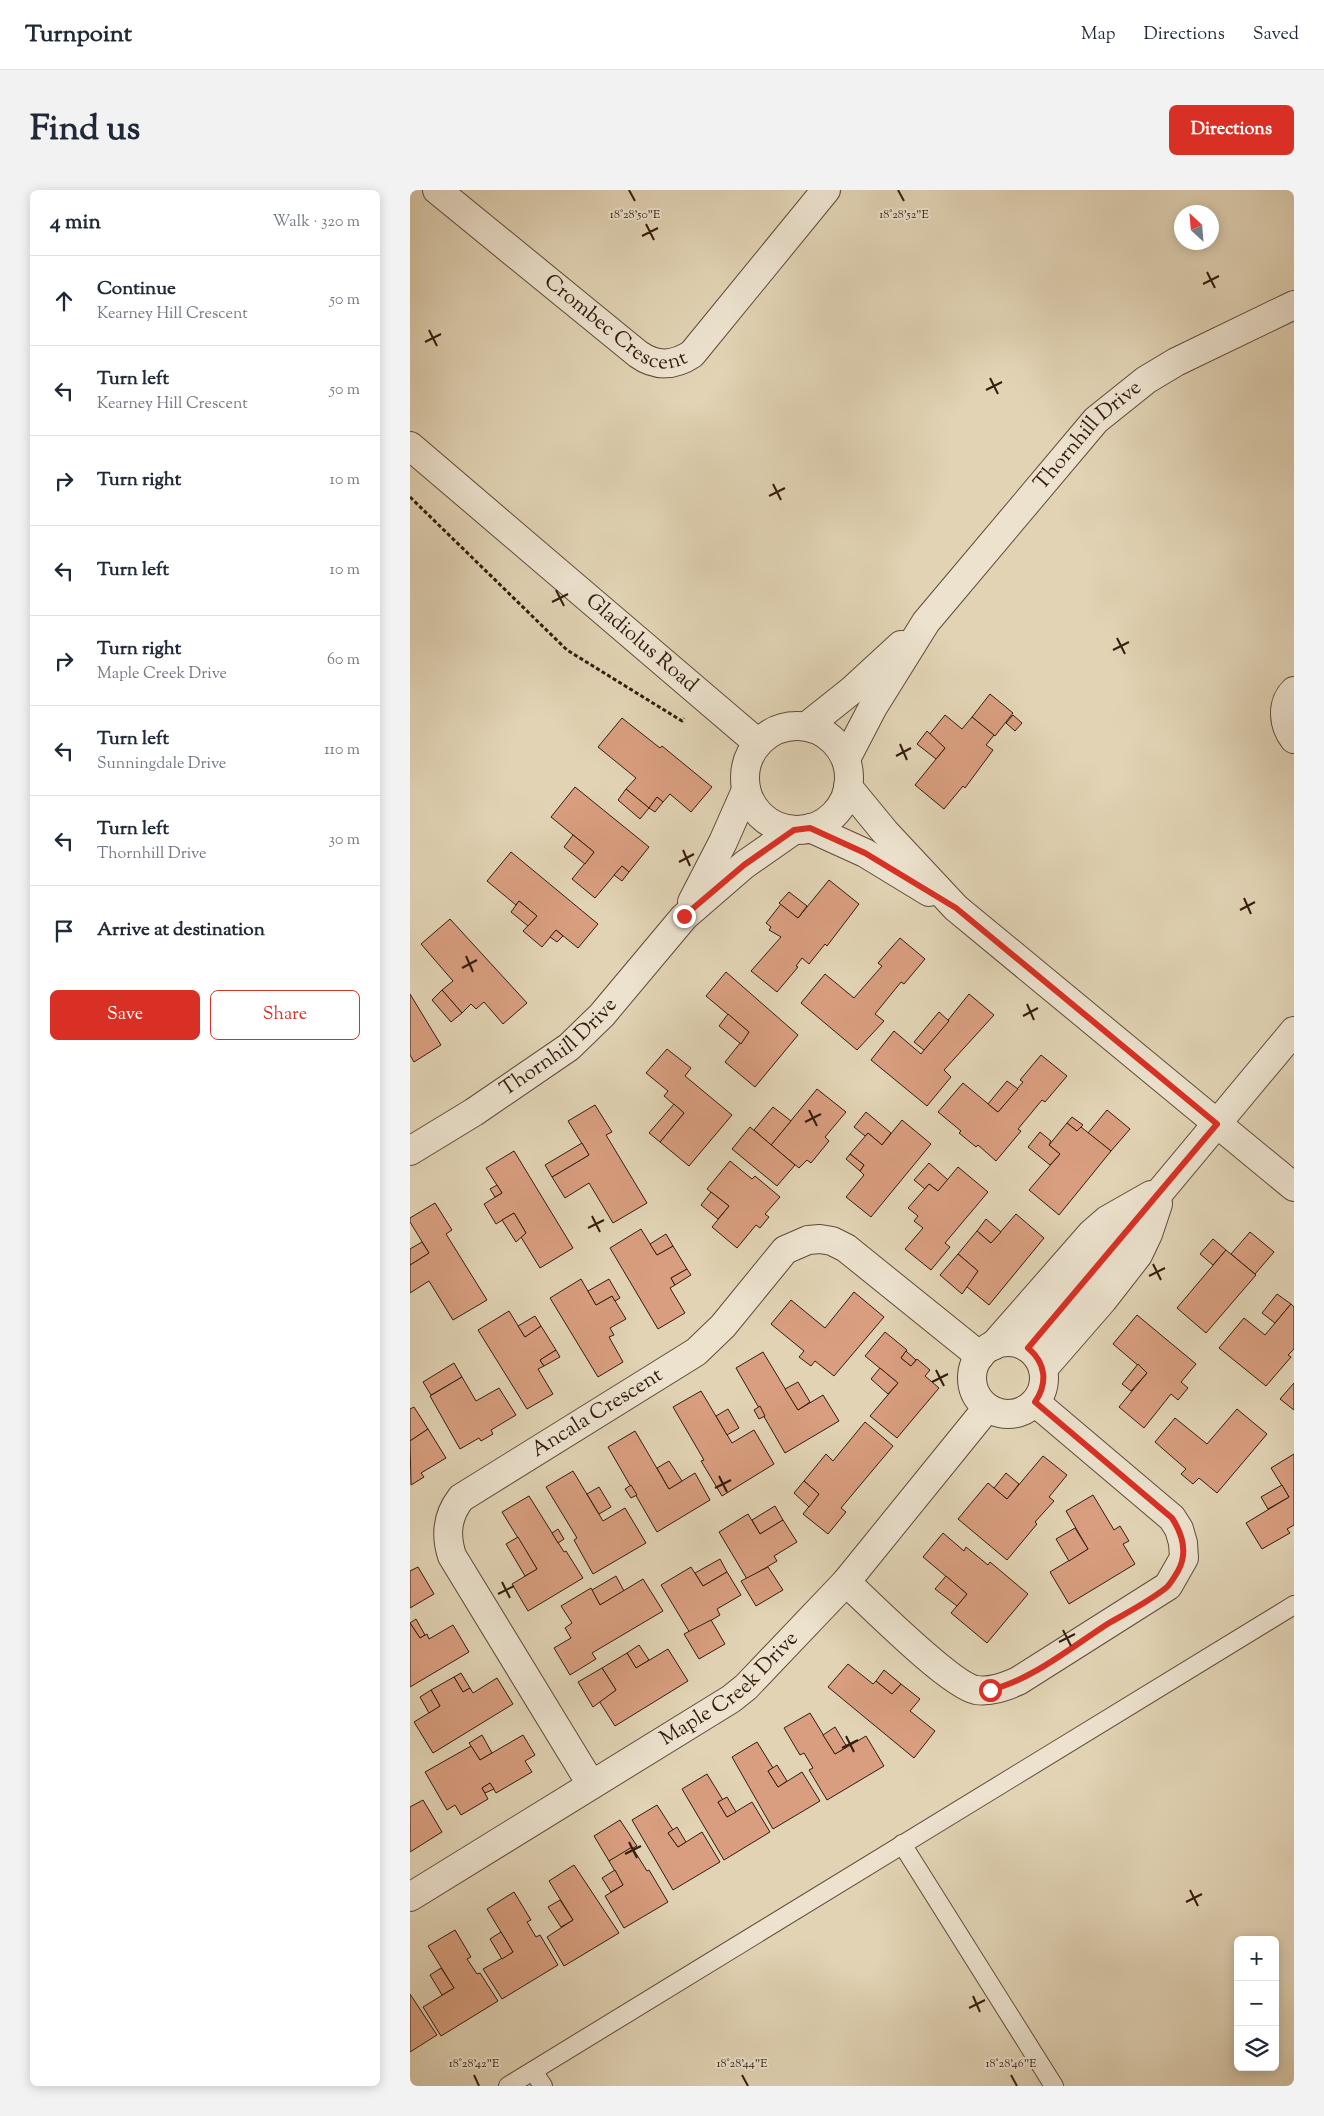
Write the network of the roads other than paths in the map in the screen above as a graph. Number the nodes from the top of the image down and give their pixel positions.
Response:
1 (826, 190) edge
2 (445, 193) edge
3 (1294, 305) edge
4 (410, 446) edge
5 (926, 622) junction
6 (1294, 691) edge
7 (807, 726) junction
8 (1294, 739) edge
9 (758, 743) junction
10 (846, 759) junction
11 (848, 787) junction
12 (746, 790) junction
13 (802, 829) junction
14 (956, 908) junction
15 (684, 916) junction
16 (1294, 1030) edge
17 (1217, 1124) junction
18 (410, 1151) edge
19 (1294, 1187) edge
20 (1124, 1235) junction
21 (986, 1351) junction
22 (1035, 1358) junction
23 (1035, 1402) junction
24 (987, 1408) junction
25 (846, 1582) junction
26 (1294, 1605) edge
27 (592, 1784) junction
28 (902, 1844) junction
29 (410, 1897) edge
30 (533, 2070) junction
31 (508, 2086) edge
32 (543, 2086) edge
33 (1054, 2086) edge

1 - 2 street, Crombec Crescent
3 - 5 street, Thornhill Drive
4 - 9 street, Gladiolus Road
5 - 7 street, Thornhill Drive
5 - 10 street, Thornhill Drive
6 - 8 street
7 - 9 street
7 - 10 street
9 - 12 street
10 - 11 street
11 - 13 street
11 - 14 street
12 - 13 street
12 - 15 street, Thornhill Drive
13 - 14 street
13 - 15 street, Thornhill Drive
14 - 17 street
15 - 18 street, Thornhill Drive
16 - 17 street
17 - 19 street
17 - 20 street
20 - 21 street
20 - 22 street
21 - 22 street
21 - 24 street
21 - 27 street, Ancala Crescent
22 - 23 street
23 - 24 street
23 - 25 street
24 - 25 street, Maple Creek Drive
25 - 27 street, Maple Creek Drive
26 - 28 lane
27 - 29 street, Maple Creek Drive
28 - 30 lane
28 - 33 lane
30 - 31 lane
30 - 32 lane

